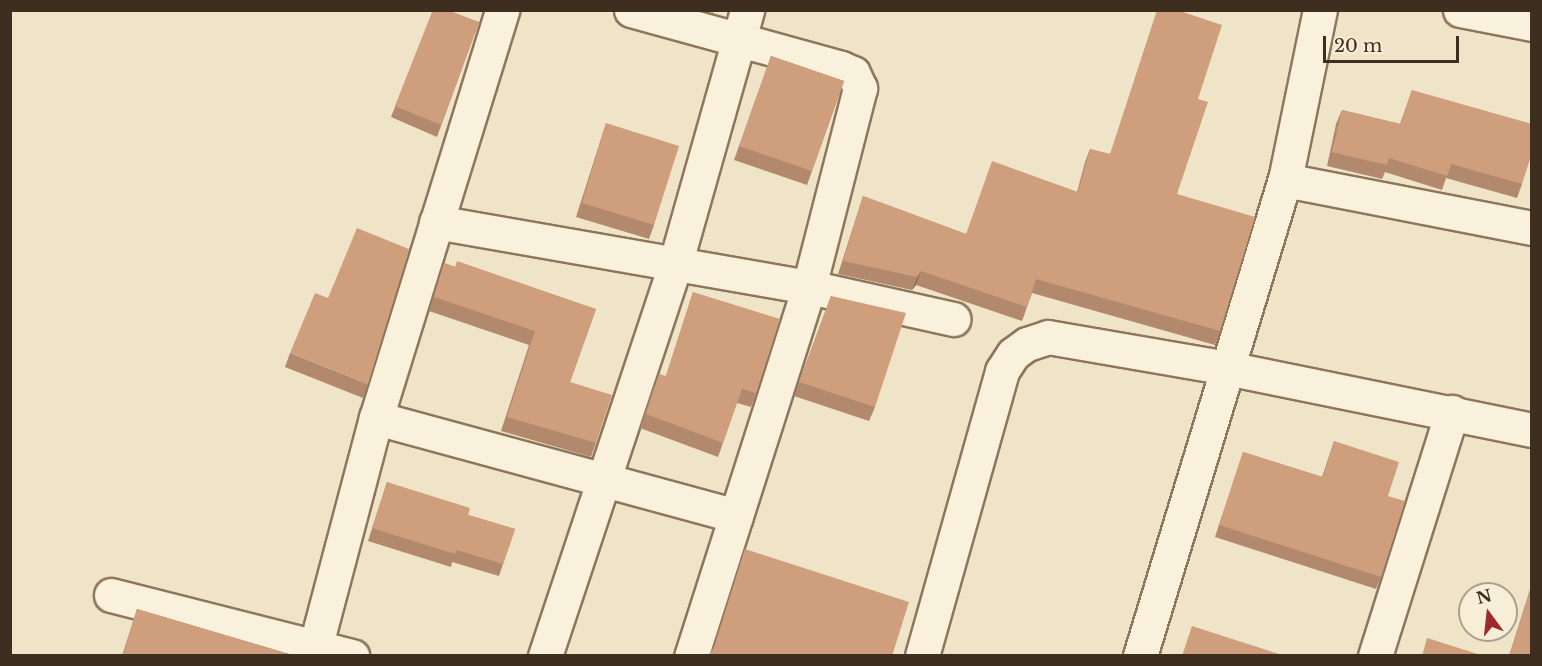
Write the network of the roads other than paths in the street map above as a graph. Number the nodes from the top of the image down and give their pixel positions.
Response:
1 (502, 10) edge
2 (631, 10) edge
3 (1320, 10) edge
4 (1460, 10) edge
5 (1532, 24) edge
6 (744, 25) edge
7 (1285, 180) junction
8 (436, 222) junction
9 (1532, 228) edge
10 (675, 265) junction
11 (809, 287) junction
12 (953, 319) dead end
13 (1227, 368) junction
14 (1452, 412) junction
15 (376, 418) junction
16 (1532, 430) edge
17 (605, 480) junction
18 (736, 516) junction
19 (111, 595) dead end
20 (315, 651) edge
21 (352, 656) edge
22 (545, 656) edge
23 (691, 656) edge
24 (922, 656) edge
25 (1140, 656) edge
26 (1375, 656) edge

1 - 8 street
2 - 6 street
3 - 7 street
4 - 5 street
6 - 10 street
6 - 11 street
7 - 9 street
7 - 13 street
8 - 10 street
8 - 15 street
10 - 11 street
10 - 17 street
11 - 12 street
11 - 18 street
13 - 14 street
13 - 24 street
13 - 25 street
14 - 16 street
14 - 26 street
15 - 17 street
15 - 20 street
17 - 18 street
17 - 22 street
18 - 23 street
19 - 20 street
20 - 21 street

